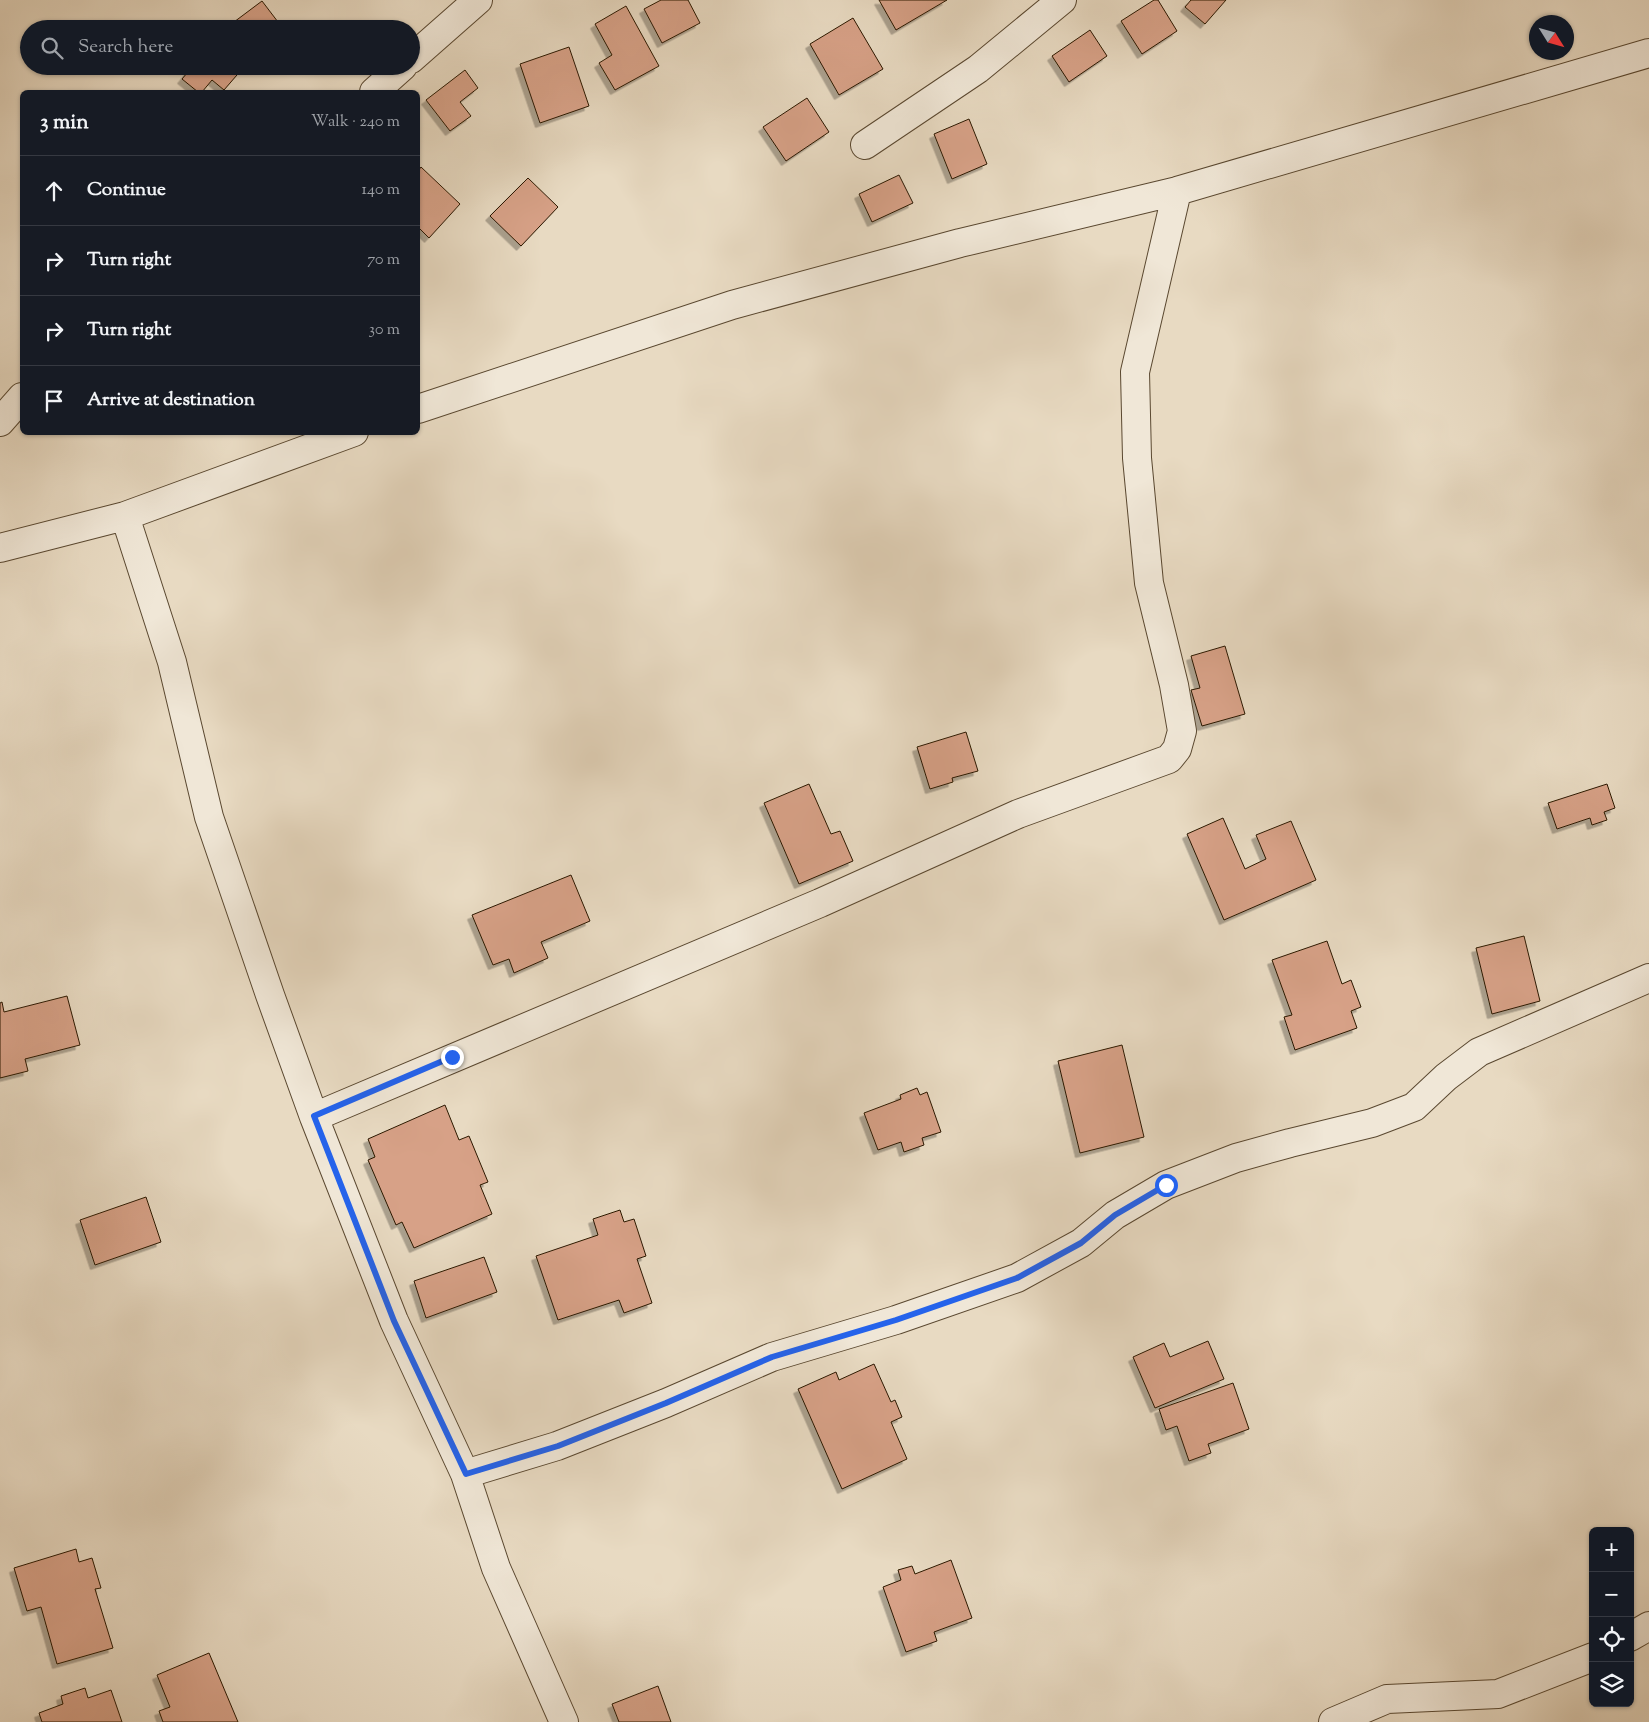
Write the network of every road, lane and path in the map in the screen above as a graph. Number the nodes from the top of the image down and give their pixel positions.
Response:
1 (478, 0) edge
2 (1062, 0) edge
3 (420, 51) edge
4 (1649, 52) edge
5 (393, 75) edge
6 (376, 90) edge
7 (865, 145) dead end
8 (1177, 191) junction
9 (20, 399) edge
10 (420, 408) edge
11 (0, 422) edge
12 (346, 435) edge
13 (125, 516) junction
14 (0, 548) edge
15 (1649, 978) edge
16 (314, 1116) junction
17 (466, 1474) junction
18 (1649, 1626) edge
19 (1634, 1635) edge
20 (1589, 1659) edge
21 (564, 1722) edge
22 (1333, 1722) edge

1 - 3 street
2 - 7 street
4 - 8 street
5 - 6 street
8 - 10 street
8 - 16 street
9 - 11 street
12 - 13 street
13 - 14 street
13 - 16 street
15 - 17 street
16 - 17 street
17 - 21 street
18 - 19 street
20 - 22 street

